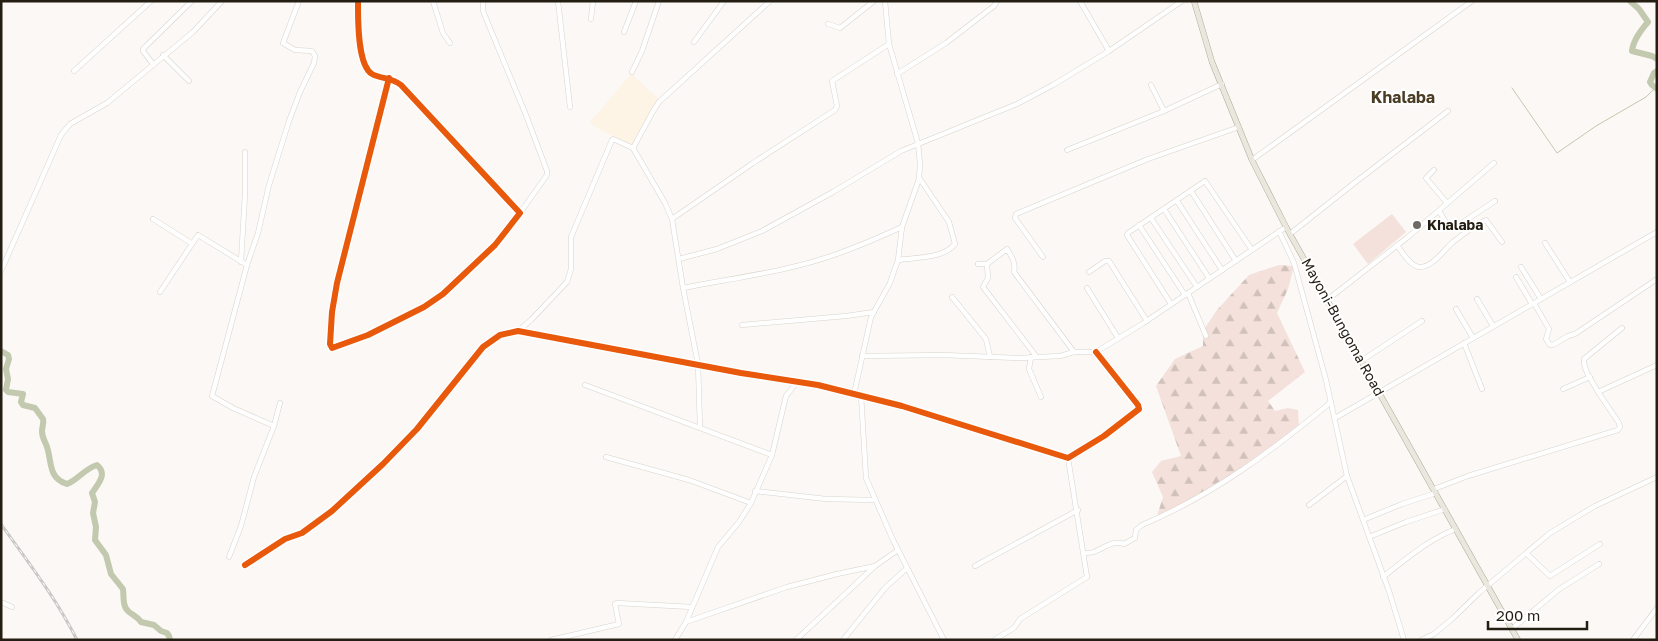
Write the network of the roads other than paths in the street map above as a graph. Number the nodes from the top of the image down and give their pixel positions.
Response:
1 (150, 1) edge
2 (192, 1) edge
3 (222, 1) edge
4 (299, 1) edge
5 (358, 1) edge
6 (433, 1) edge
7 (483, 1) edge
8 (558, 1) edge
9 (593, 1) edge
10 (636, 1) edge
11 (659, 1) edge
12 (724, 1) edge
13 (770, 1) edge
14 (874, 1) edge
15 (885, 1) edge
16 (997, 1) edge
17 (1080, 1) edge
18 (1182, 1) edge
19 (1194, 1) edge
20 (1472, 1) edge
21 (591, 19) dead end
22 (828, 24) dead end
23 (624, 32) dead end
24 (694, 42) dead end
25 (450, 43) dead end
26 (889, 44) junction
27 (1109, 52) junction
28 (163, 56) junction
29 (153, 64) junction
30 (74, 71) dead end
31 (632, 72) dead end
32 (897, 74) junction
33 (389, 78) junction
34 (189, 81) dead end
35 (1222, 84) junction
36 (1151, 85) dead end
37 (570, 107) dead end
38 (1164, 110) junction
39 (1448, 111) dead end
40 (1239, 127) junction
41 (918, 142) junction
42 (633, 148) junction
43 (1067, 150) dead end
44 (245, 152) dead end
45 (1252, 160) junction
46 (1494, 163) dead end
47 (1434, 170) dead end
48 (920, 179) junction
49 (1191, 191) junction
50 (1177, 201) junction
51 (1496, 201) dead end
52 (1447, 204) junction
53 (1164, 209) junction
54 (1439, 211) junction
55 (520, 213) junction
56 (672, 218) junction
57 (1151, 218) junction
58 (153, 219) dead end
59 (1139, 225) junction
60 (1286, 227) junction
61 (902, 228) junction
62 (1279, 231) junction
63 (1657, 232) edge
64 (1290, 234) junction
65 (1502, 242) dead end
66 (191, 243) junction
67 (1545, 243) dead end
68 (1397, 245) junction
69 (1252, 250) junction
70 (1043, 256) dead end
71 (679, 259) junction
72 (898, 260) junction
73 (1236, 260) junction
74 (241, 262) junction
75 (978, 264) dead end
76 (987, 264) junction
77 (247, 265) junction
78 (1521, 267) dead end
79 (1222, 270) junction
80 (1, 271) edge
81 (1089, 272) dead end
82 (1516, 277) dead end
83 (1209, 278) junction
84 (1657, 279) edge
85 (1570, 282) junction
86 (1197, 287) junction
87 (683, 288) junction
88 (1087, 288) dead end
89 (160, 292) dead end
90 (1186, 294) junction
91 (952, 297) dead end
92 (1477, 299) dead end
93 (1541, 299) junction
94 (1327, 300) junction
95 (1533, 303) junction
96 (1171, 304) junction
97 (1456, 309) dead end
98 (874, 312) junction
99 (1147, 320) junction
100 (1422, 321) dead end
101 (742, 325) dead end
102 (1493, 326) junction
103 (1622, 328) dead end
104 (518, 331) junction
105 (1206, 336) dead end
106 (1118, 338) junction
107 (1473, 338) junction
108 (1464, 343) junction
109 (1074, 352) junction
110 (1096, 352) junction
111 (862, 356) junction
112 (990, 357) junction
113 (1033, 357) junction
114 (1361, 361) junction
115 (698, 364) junction
116 (1657, 365) edge
117 (1590, 377) junction
118 (798, 381) junction
119 (585, 385) dead end
120 (1482, 389) dead end
121 (1563, 389) dead end
122 (1380, 392) junction
123 (1598, 392) junction
124 (854, 394) junction
125 (861, 395) junction
126 (1041, 397) dead end
127 (1331, 402) junction
128 (280, 403) dead end
129 (1335, 418) junction
130 (274, 426) junction
131 (700, 427) junction
132 (772, 455) junction
133 (606, 457) dead end
134 (1068, 458) junction
135 (1347, 476) junction
136 (1657, 477) edge
137 (755, 491) junction
138 (1435, 491) junction
139 (874, 500) junction
140 (751, 503) junction
141 (1309, 505) dead end
142 (1445, 509) junction
143 (1078, 510) junction
144 (1363, 520) junction
145 (1456, 529) junction
146 (1369, 538) junction
147 (1600, 544) dead end
148 (898, 550) junction
149 (1084, 553) junction
150 (1527, 554) junction
151 (229, 557) dead end
152 (1598, 564) dead end
153 (245, 565) dead end
154 (875, 566) junction
155 (976, 566) dead end
156 (907, 568) junction
157 (1383, 577) junction
158 (1488, 585) junction
159 (1, 602) edge
160 (12, 607) dead end
161 (692, 607) junction
162 (1657, 608) edge
163 (686, 622) junction
164 (1513, 628) junction
165 (551, 640) edge
166 (675, 640) edge
167 (796, 640) edge
168 (844, 640) edge
169 (944, 640) edge
170 (994, 640) edge
171 (1403, 640) edge
172 (1421, 640) edge
173 (1518, 640) edge
174 (1634, 640) edge

1 - 30 street
2 - 29 street
3 - 28 street
4 - 77 street
5 - 33 street
6 - 25 street
7 - 55 street
8 - 37 street
9 - 21 street
10 - 23 street
11 - 31 street
12 - 24 street
13 - 42 street
14 - 22 street
15 - 26 street
16 - 32 street
17 - 27 street
18 - 27 street
19 - 35 main road, Mayoni-Bungoma Road
20 - 45 street
26 - 32 street
26 - 56 street
27 - 41 street
28 - 29 street
28 - 34 street
29 - 80 street
32 - 41 street
33 - 55 street
33 - 55 street
35 - 38 street
35 - 40 main road, Mayoni-Bungoma Road
36 - 38 street
38 - 43 street
39 - 64 street
40 - 45 main road, Mayoni-Bungoma Road
40 - 70 street
41 - 48 street
41 - 71 street
42 - 56 street
42 - 104 street
44 - 74 street
45 - 60 main road, Mayoni-Bungoma Road
46 - 52 street
47 - 52 street
48 - 61 street
48 - 72 street
49 - 50 street
49 - 69 street
49 - 73 street
50 - 53 street
50 - 79 street
51 - 54 street
52 - 54 street
53 - 57 street
53 - 83 street
54 - 68 street
56 - 71 street
57 - 59 street
57 - 86 street
58 - 66 street
59 - 90 street
59 - 96 street
60 - 62 street
60 - 64 main road, Mayoni-Bungoma Road
61 - 72 street
61 - 87 street
62 - 69 street
62 - 127 street
63 - 85 street
64 - 94 main road, Mayoni-Bungoma Road
65 - 68 street
66 - 74 street
66 - 89 street
67 - 85 street
68 - 94 street
69 - 73 street
71 - 87 street
72 - 98 street
73 - 79 street
74 - 77 street
75 - 76 street
76 - 109 street
76 - 113 street
77 - 130 street
78 - 93 street
79 - 83 street
81 - 99 street
82 - 95 street
83 - 86 street
84 - 95 street
85 - 93 street
86 - 90 street
87 - 115 street
88 - 106 street
90 - 96 street
90 - 105 street
91 - 112 street
92 - 102 street
93 - 95 street
94 - 114 main road, Mayoni-Bungoma Road
95 - 102 street
96 - 99 street
97 - 107 street
98 - 101 street
98 - 111 street
99 - 106 street
100 - 114 street
102 - 107 street
103 - 117 street
104 - 115 street
104 - 153 street
106 - 110 street
107 - 108 street
108 - 120 street
108 - 122 street
109 - 110 street
109 - 113 street
110 - 134 street
111 - 112 street
111 - 124 street
112 - 113 street
113 - 126 street
114 - 122 main road, Mayoni-Bungoma Road
115 - 118 street
115 - 131 street
116 - 123 street
117 - 121 street
117 - 123 street
118 - 124 street
118 - 132 street
119 - 131 street
122 - 129 street
122 - 138 main road, Mayoni-Bungoma Road
123 - 138 street
124 - 125 street
125 - 134 street
125 - 139 street
127 - 129 street
127 - 149 street
128 - 130 street
129 - 135 street
130 - 151 street
131 - 132 street
132 - 137 street
133 - 140 street
134 - 143 street
135 - 141 street
135 - 144 street
136 - 150 street
137 - 139 street
137 - 140 street
138 - 142 main road, Mayoni-Bungoma Road
138 - 144 street
139 - 148 street
140 - 161 street
142 - 145 main road, Mayoni-Bungoma Road
142 - 146 street
143 - 149 street
143 - 155 street
144 - 146 street
145 - 157 street
145 - 158 main road, Mayoni-Bungoma Road
146 - 157 street
147 - 150 street
148 - 154 street
148 - 156 street
149 - 170 street
150 - 158 street
152 - 164 street
154 - 163 street
154 - 167 street
156 - 168 street
156 - 169 street
157 - 171 street
158 - 164 main road, Mayoni-Bungoma Road
158 - 172 street
159 - 160 street
161 - 163 street
161 - 165 street
162 - 174 street
163 - 166 street
164 - 173 main road, Mayoni-Bungoma Road

